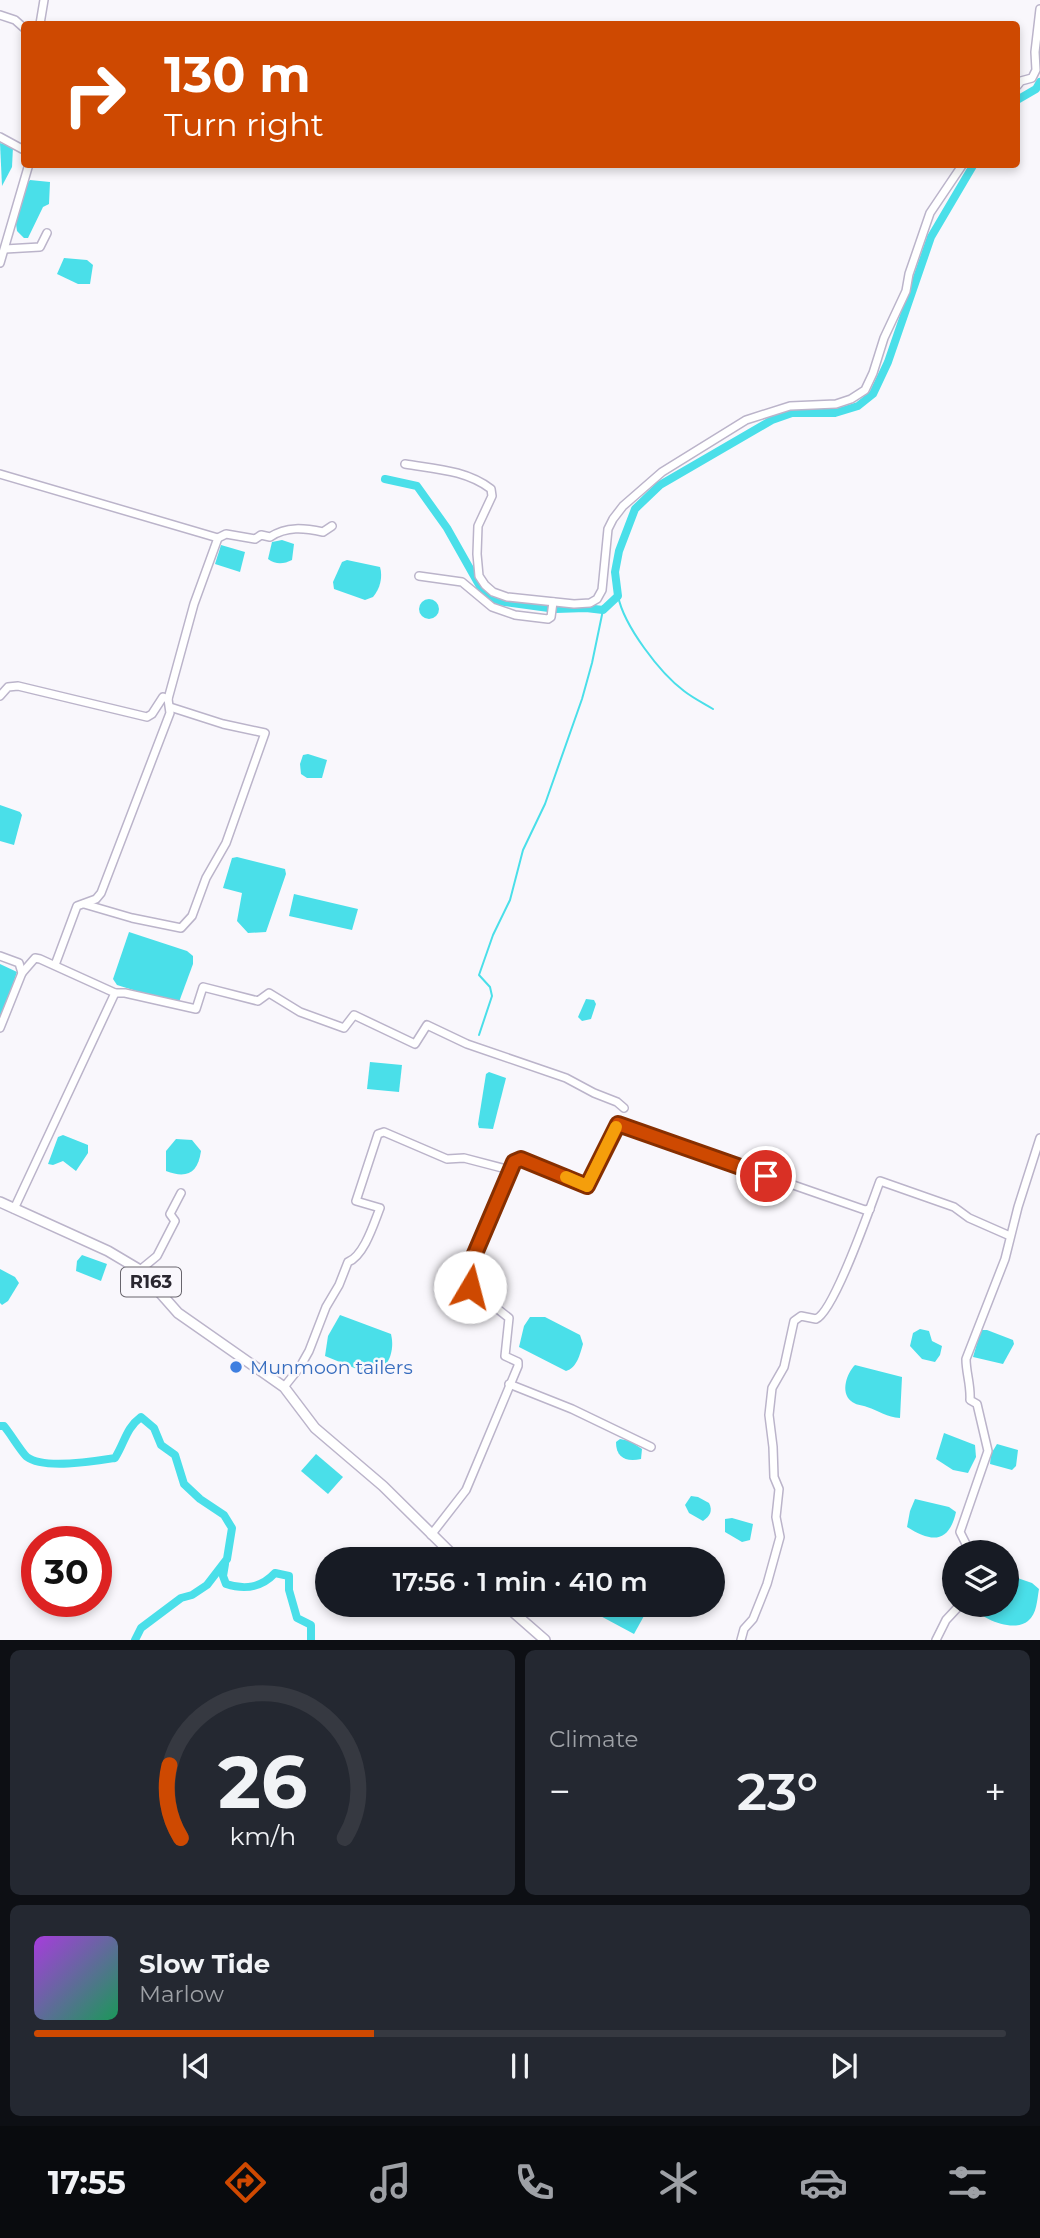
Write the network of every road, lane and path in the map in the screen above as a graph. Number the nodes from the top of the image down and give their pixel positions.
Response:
1 (44, 0) edge
2 (1040, 9) edge
3 (0, 15) edge
4 (40, 21) edge
5 (21, 26) edge
6 (1020, 82) edge
7 (0, 137) edge
8 (21, 148) edge
9 (28, 168) edge
10 (960, 168) edge
11 (47, 233) dead end
12 (5, 249) junction
13 (0, 263) edge
14 (405, 464) dead end
15 (0, 474) edge
16 (332, 526) dead end
17 (218, 538) junction
18 (419, 576) dead end
19 (553, 602) junction
20 (0, 696) edge
21 (169, 703) junction
22 (82, 904) junction
23 (0, 956) edge
24 (55, 965) junction
25 (22, 974) junction
26 (115, 993) junction
27 (0, 1028) edge
28 (624, 1108) dead end
29 (1040, 1138) edge
30 (510, 1170) junction
31 (181, 1193) dead end
32 (0, 1202) edge
33 (15, 1209) junction
34 (870, 1209) junction
35 (1010, 1236) junction
36 (140, 1270) junction
37 (509, 1384) junction
38 (284, 1387) junction
39 (651, 1447) dead end
40 (432, 1535) junction
41 (964, 1540) edge
42 (444, 1547) edge
43 (519, 1617) edge
44 (949, 1617) edge
45 (545, 1640) edge
46 (741, 1640) edge
47 (936, 1640) edge

1 - 4 street
2 - 6 street
3 - 5 street
7 - 8 street
9 - 12 street
10 - 19 street
11 - 12 street
12 - 13 street
14 - 19 street
15 - 17 street
16 - 17 street
17 - 21 street
18 - 19 street
20 - 21 street
21 - 22 street
21 - 22 street
22 - 24 street
23 - 25 street
24 - 25 street
24 - 26 street
25 - 27 street
26 - 28 street
26 - 33 street
29 - 35 street
30 - 34 street
30 - 37 street
30 - 38 street
31 - 36 street
32 - 33 main road, R163
33 - 36 main road, R163
34 - 35 street
34 - 46 street
35 - 41 street
36 - 38 main road, R163
37 - 39 street
37 - 40 street
38 - 40 main road, R163
40 - 42 main road, R163
43 - 45 main road
44 - 47 street

